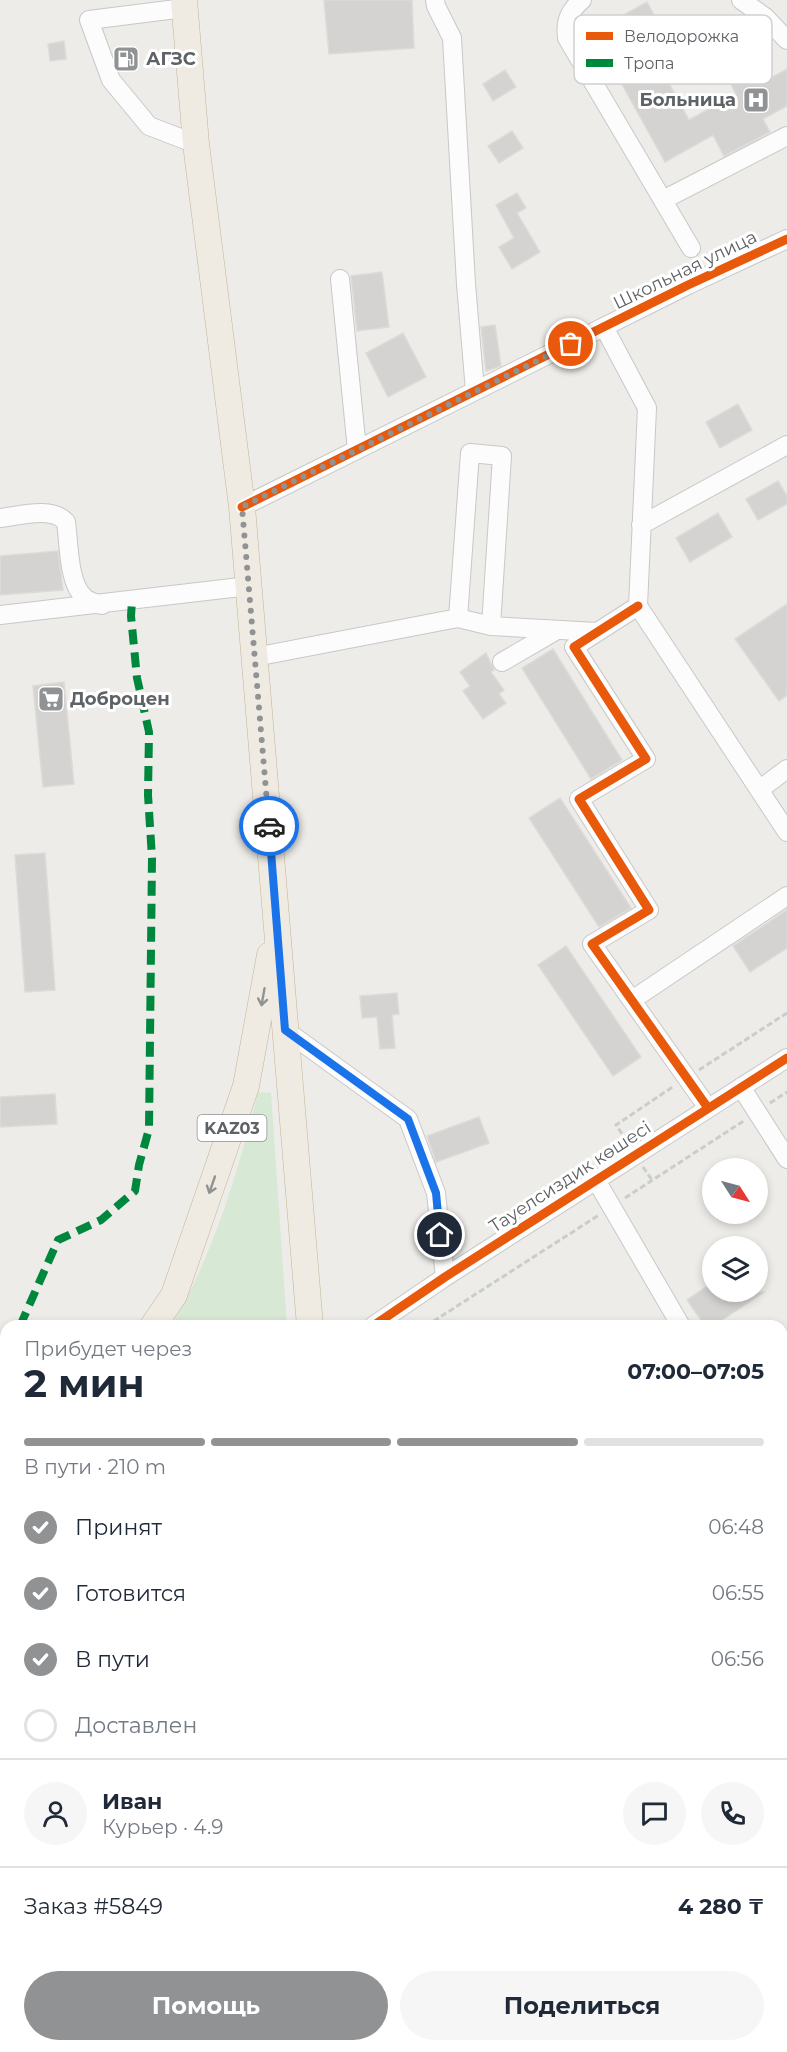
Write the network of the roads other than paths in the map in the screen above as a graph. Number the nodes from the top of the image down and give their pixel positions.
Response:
1 (435, 0) edge
2 (582, 0) edge
3 (741, 0) edge
4 (184, 4) edge
5 (762, 15) edge
6 (772, 24) edge
7 (787, 40) edge
8 (574, 50) edge
9 (594, 84) edge
10 (787, 136) edge
11 (196, 144) junction
12 (663, 200) junction
13 (787, 240) edge
14 (691, 248) dead end
15 (340, 279) dead end
16 (604, 327) junction
17 (475, 391) junction
18 (787, 445) edge
19 (357, 450) junction
20 (242, 507) junction
21 (0, 518) edge
22 (641, 525) junction
23 (249, 586) junction
24 (102, 605) junction
25 (638, 606) junction
26 (0, 615) edge
27 (458, 618) junction
28 (491, 626) junction
29 (557, 630) junction
30 (597, 632) junction
31 (255, 657) junction
32 (502, 662) dead end
33 (787, 769) edge
34 (759, 790) junction
35 (787, 832) edge
36 (787, 896) edge
37 (277, 919) junction
38 (632, 1000) junction
39 (285, 1030) junction
40 (787, 1058) edge
41 (741, 1087) junction
42 (708, 1108) junction
43 (779, 1132) edge
44 (787, 1159) edge
45 (596, 1180) junction
46 (445, 1277) junction
47 (157, 1320) edge
48 (309, 1320) edge
49 (382, 1320) edge
50 (678, 1320) edge

1 - 17 street
2 - 8 street
3 - 5 street
4 - 11 highway, KАZ03
4 - 11 street
6 - 7 street
9 - 12 street
10 - 12 street
11 - 20 highway, KАZ03
12 - 14 street
13 - 16 street, Школьная улица
15 - 19 street
16 - 17 street, Школьная улица
16 - 22 street
17 - 19 street, Школьная улица
18 - 22 street
19 - 20 street, Школьная улица
20 - 23 highway, KАZ03
21 - 24 street
22 - 25 street
23 - 24 street
23 - 31 highway, KАZ03
24 - 26 street
25 - 30 street
25 - 34 street
27 - 28 street
27 - 28 street
27 - 31 street
28 - 29 street
29 - 30 street
29 - 32 street
30 - 38 street
31 - 37 highway, KАZ03
33 - 34 street
34 - 35 street
36 - 38 street
37 - 39 highway, KАZ03
37 -> 47 highway, KАZ03
38 - 42 street
39 - 46 street
39 - 48 highway, KАZ03
40 - 41 street, Тауелсиздик көшесі
41 - 42 street, Тауелсиздик көшесі
41 - 43 street
42 - 45 street, Тауелсиздик көшесі
43 - 44 street
45 - 46 street, Тауелсиздик көшесі
45 - 50 street
46 - 49 street, Тауелсиздик көшесі

